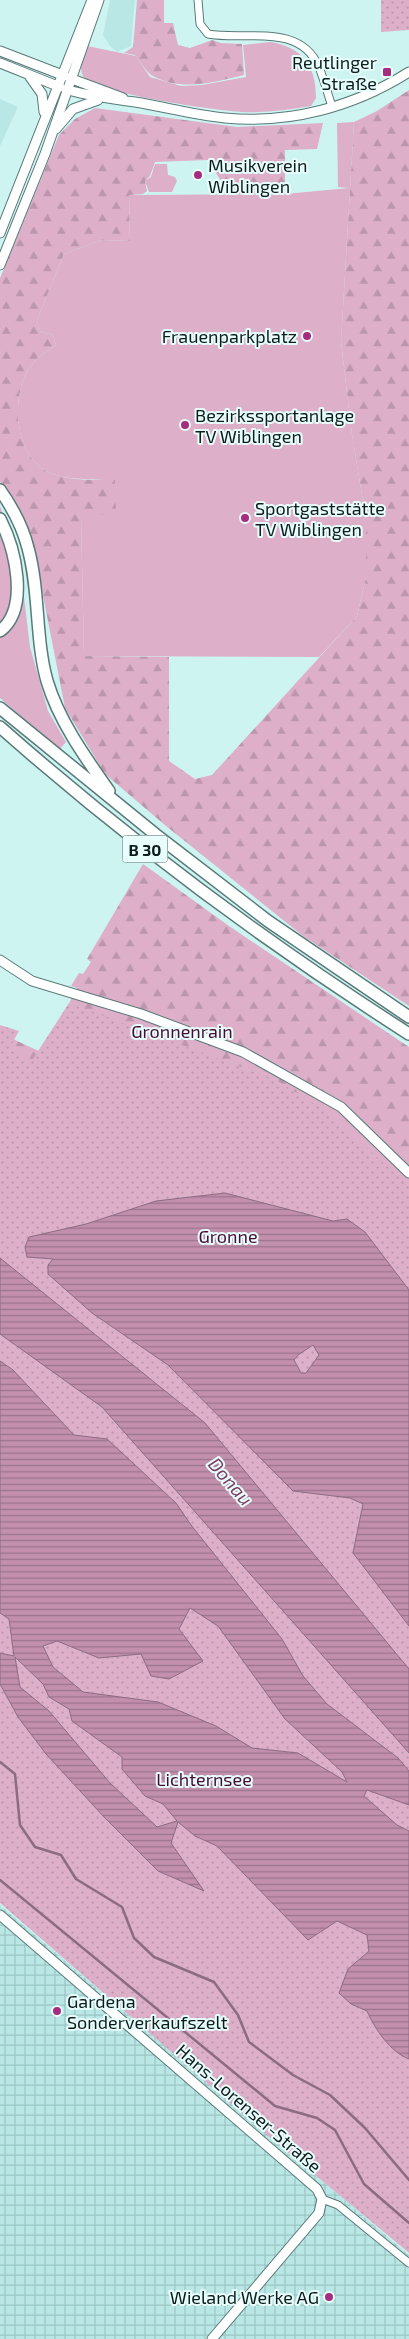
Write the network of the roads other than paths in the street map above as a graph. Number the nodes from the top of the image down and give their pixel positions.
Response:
1 (92, 0) edge
2 (99, 0) edge
3 (198, 0) edge
4 (0, 51) edge
5 (0, 63) edge
6 (409, 72) edge
7 (26, 74) junction
8 (61, 74) junction
9 (72, 79) junction
10 (57, 86) junction
11 (68, 90) junction
12 (102, 99) junction
13 (135, 102) junction
14 (332, 107) junction
15 (42, 121) junction
16 (51, 136) junction
17 (0, 232) edge
18 (0, 265) edge
19 (0, 490) edge
20 (0, 520) edge
21 (0, 631) edge
22 (0, 708) edge
23 (0, 727) edge
24 (0, 738) edge
25 (34, 757) junction
26 (117, 803) junction
27 (0, 960) edge
28 (409, 1017) edge
29 (409, 1034) edge
30 (409, 1173) edge
31 (0, 1915) edge
32 (322, 2199) junction
33 (409, 2263) edge
34 (212, 2339) edge

1 - 8 street
2 - 9 street
3 - 14 street
4 - 8 street
5 - 7 street
6 - 14 street
7 - 10 street
7 - 15 street
8 - 9 street
8 - 10 street
9 - 11 street
9 - 13 street
10 - 11 street
10 - 15 street
11 - 12 street
11 - 16 street
12 - 13 street
12 - 16 street
13 - 14 street
15 - 17 street
16 - 18 street
19 - 26 highway
20 - 21 highway
22 - 26 highway, B 30
23 - 25 highway, B 30
24 - 25 highway
25 - 29 highway, B 30
26 - 28 highway, B 30
27 - 30 street
31 - 32 street, Hans-Lorenser-Straße
32 - 33 street, Hans-Lorenser-Straße
32 - 34 street

